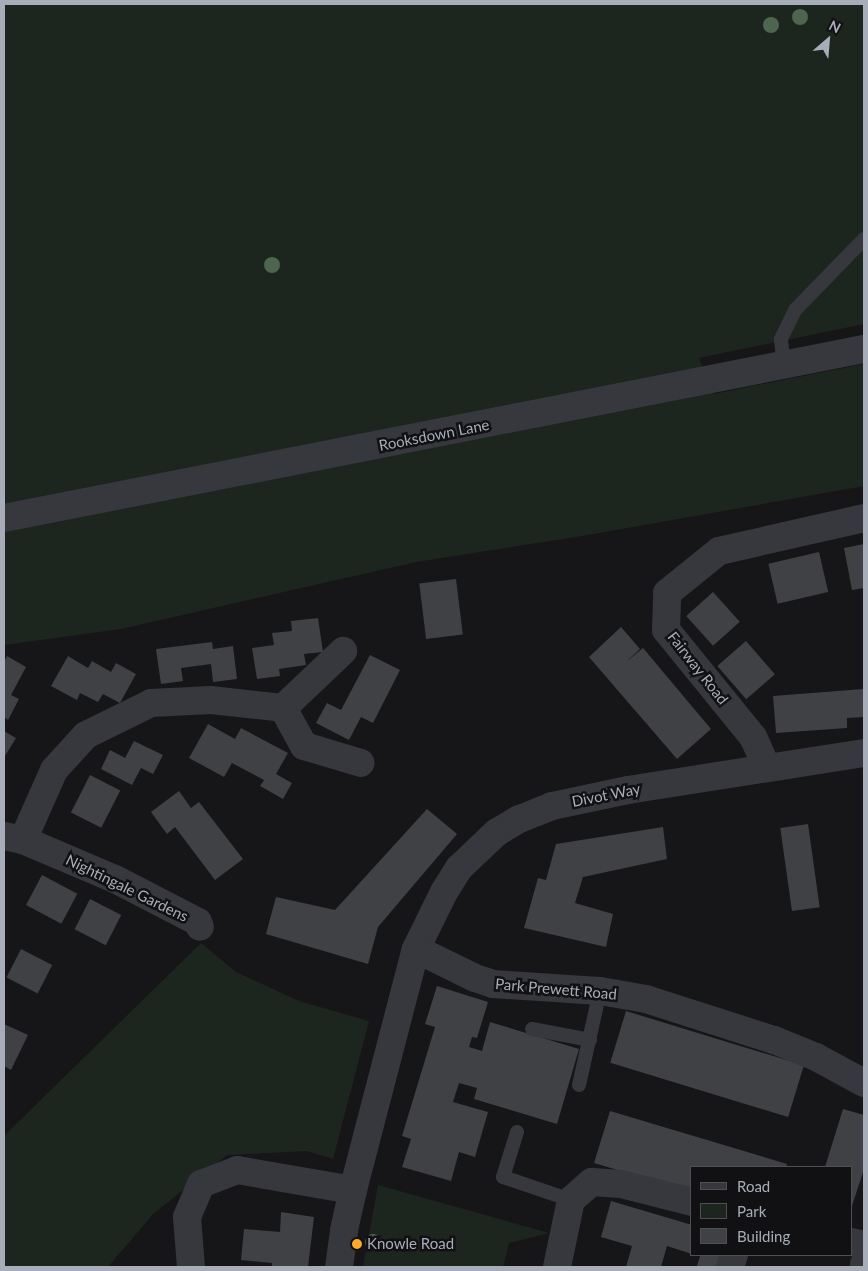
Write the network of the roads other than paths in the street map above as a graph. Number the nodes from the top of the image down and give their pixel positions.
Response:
1 (864, 240) edge
2 (864, 349) edge
3 (784, 365) junction
4 (4, 518) edge
5 (864, 518) edge
6 (343, 651) dead end
7 (283, 708) junction
8 (864, 753) edge
9 (361, 764) dead end
10 (767, 768) junction
11 (13, 838) edge
12 (200, 927) dead end
13 (416, 950) junction
14 (600, 991) junction
15 (532, 1029) dead end
16 (590, 1040) junction
17 (864, 1083) edge
18 (579, 1085) dead end
19 (517, 1132) dead end
20 (353, 1190) junction
21 (572, 1200) junction
22 (690, 1201) edge
23 (191, 1267) edge
24 (339, 1267) edge
25 (557, 1267) edge

1 - 3 lane
2 - 3 street, Rooksdown Lane
3 - 4 street, Rooksdown Lane
5 - 10 street, Fairway Road
6 - 7 street
7 - 9 street
7 - 11 street, Nightingale Gardens
8 - 10 street, Divot Way
10 - 13 street, Divot Way
11 - 12 street, Nightingale Gardens
13 - 14 street, Park Prewett Road
13 - 20 street
14 - 16 lane
14 - 17 street, Park Prewett Road
15 - 16 lane
16 - 18 lane
19 - 21 lane
20 - 23 street
20 - 24 street
21 - 22 street
21 - 25 street

